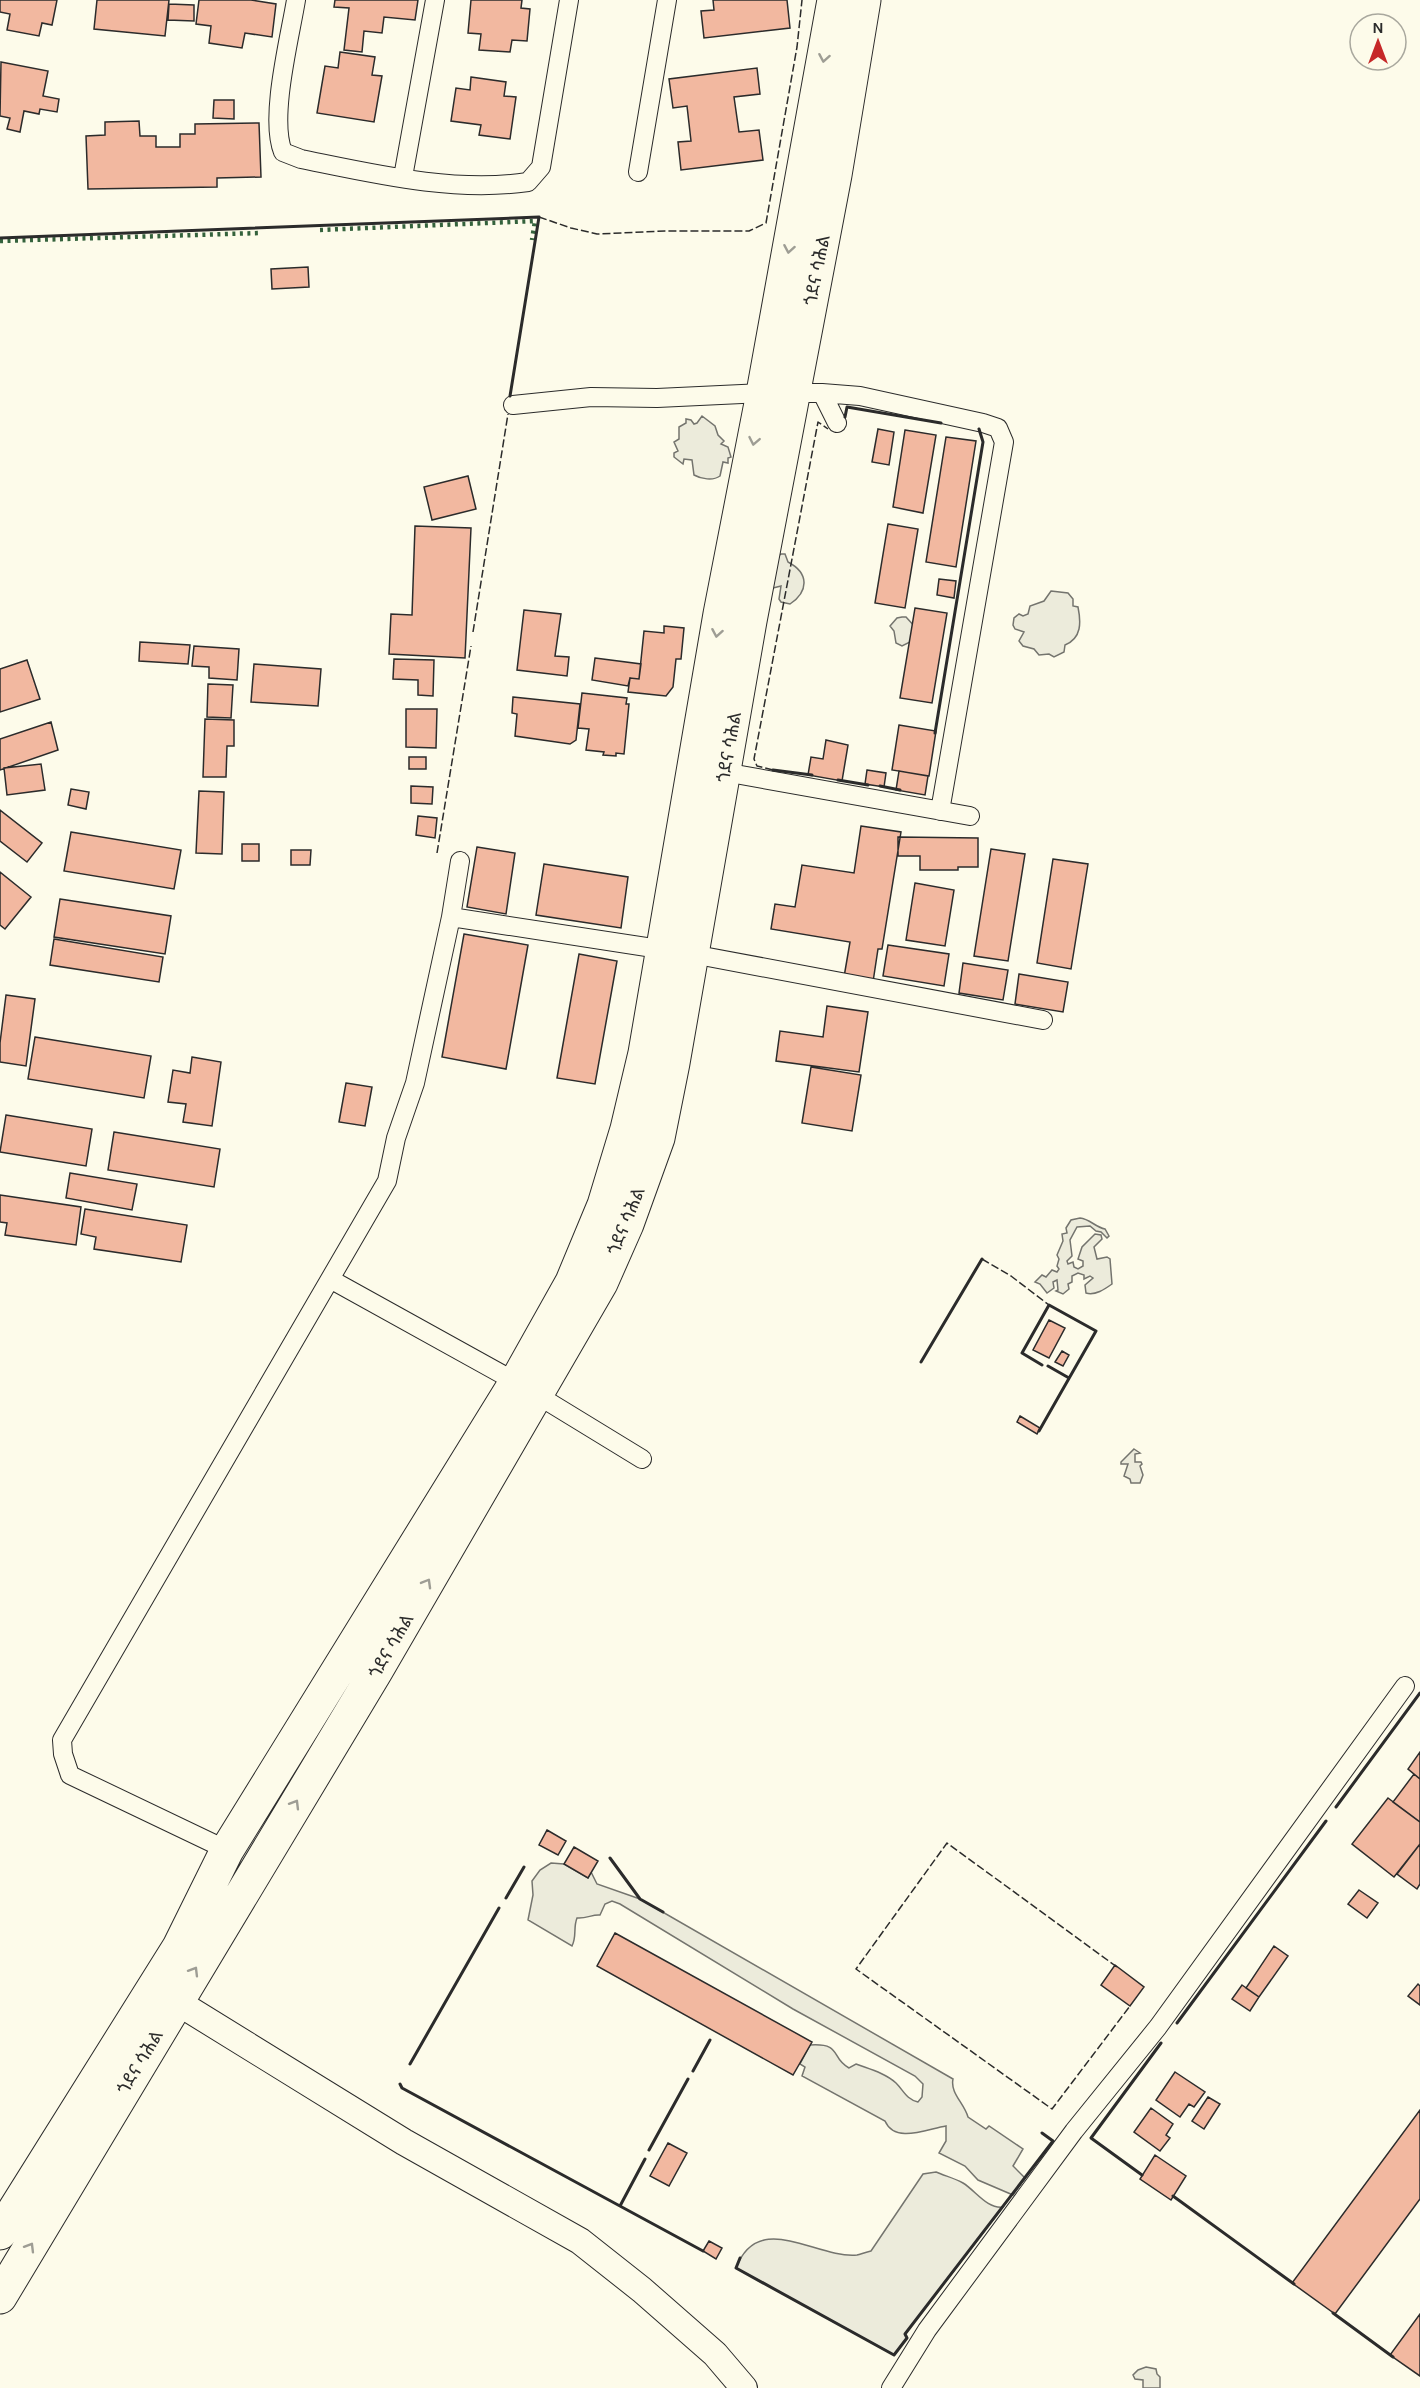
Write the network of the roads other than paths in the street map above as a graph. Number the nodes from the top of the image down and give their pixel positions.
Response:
1 (296, 0) edge
2 (435, 0) edge
3 (569, 0) edge
4 (667, 0) edge
5 (834, 0) edge
6 (864, 0) edge
7 (832, 97) junction
8 (638, 172) dead end
9 (403, 177) junction
10 (793, 394) junction
11 (513, 405) dead end
12 (837, 423) dead end
13 (724, 772) junction
14 (940, 811) junction
15 (970, 816) dead end
16 (460, 861) dead end
17 (451, 916) junction
18 (677, 952) junction
19 (1043, 1020) dead end
20 (330, 1279) junction
21 (527, 1388) junction
22 (642, 1459) dead end
23 (1405, 1686) dead end
24 (327, 1689) junction
25 (357, 1703) junction
26 (227, 1850) junction
27 (165, 1994) junction
28 (0, 2233) edge
29 (0, 2297) edge
30 (744, 2388) edge
31 (891, 2388) edge

1 - 9 street
2 - 9 street
3 - 9 street
4 - 8 street
5 -> 7 highway, ጎደና ሳሕል
6 - 7 highway, ጎደና ሳሕል
7 - 10 highway, ጎደና ሳሕል
10 - 11 street
10 - 12 street
10 - 13 highway, ጎደና ሳሕል
10 - 14 street
10 -> 18 highway, ጎደና ሳሕል
13 - 14 street
13 - 18 highway, ጎደና ሳሕል
14 - 15 street
16 - 17 street
17 - 18 street
17 - 20 street
18 - 19 street
18 - 21 highway, ጎደና ሳሕል
20 - 21 street
20 - 26 street
21 - 22 street
21 - 24 highway, ጎደና ሳሕል
25 -> 21 highway, ጎደና ሳሕል
23 - 31 street
24 - 25 highway
24 - 26 highway, ጎደና ሳሕል
27 -> 25 highway, ጎደና ሳሕል
26 - 27 highway, ጎደና ሳሕል
27 - 28 highway, ጎደና ሳሕል
29 -> 27 highway, ጎደና ሳሕል
27 - 30 street

